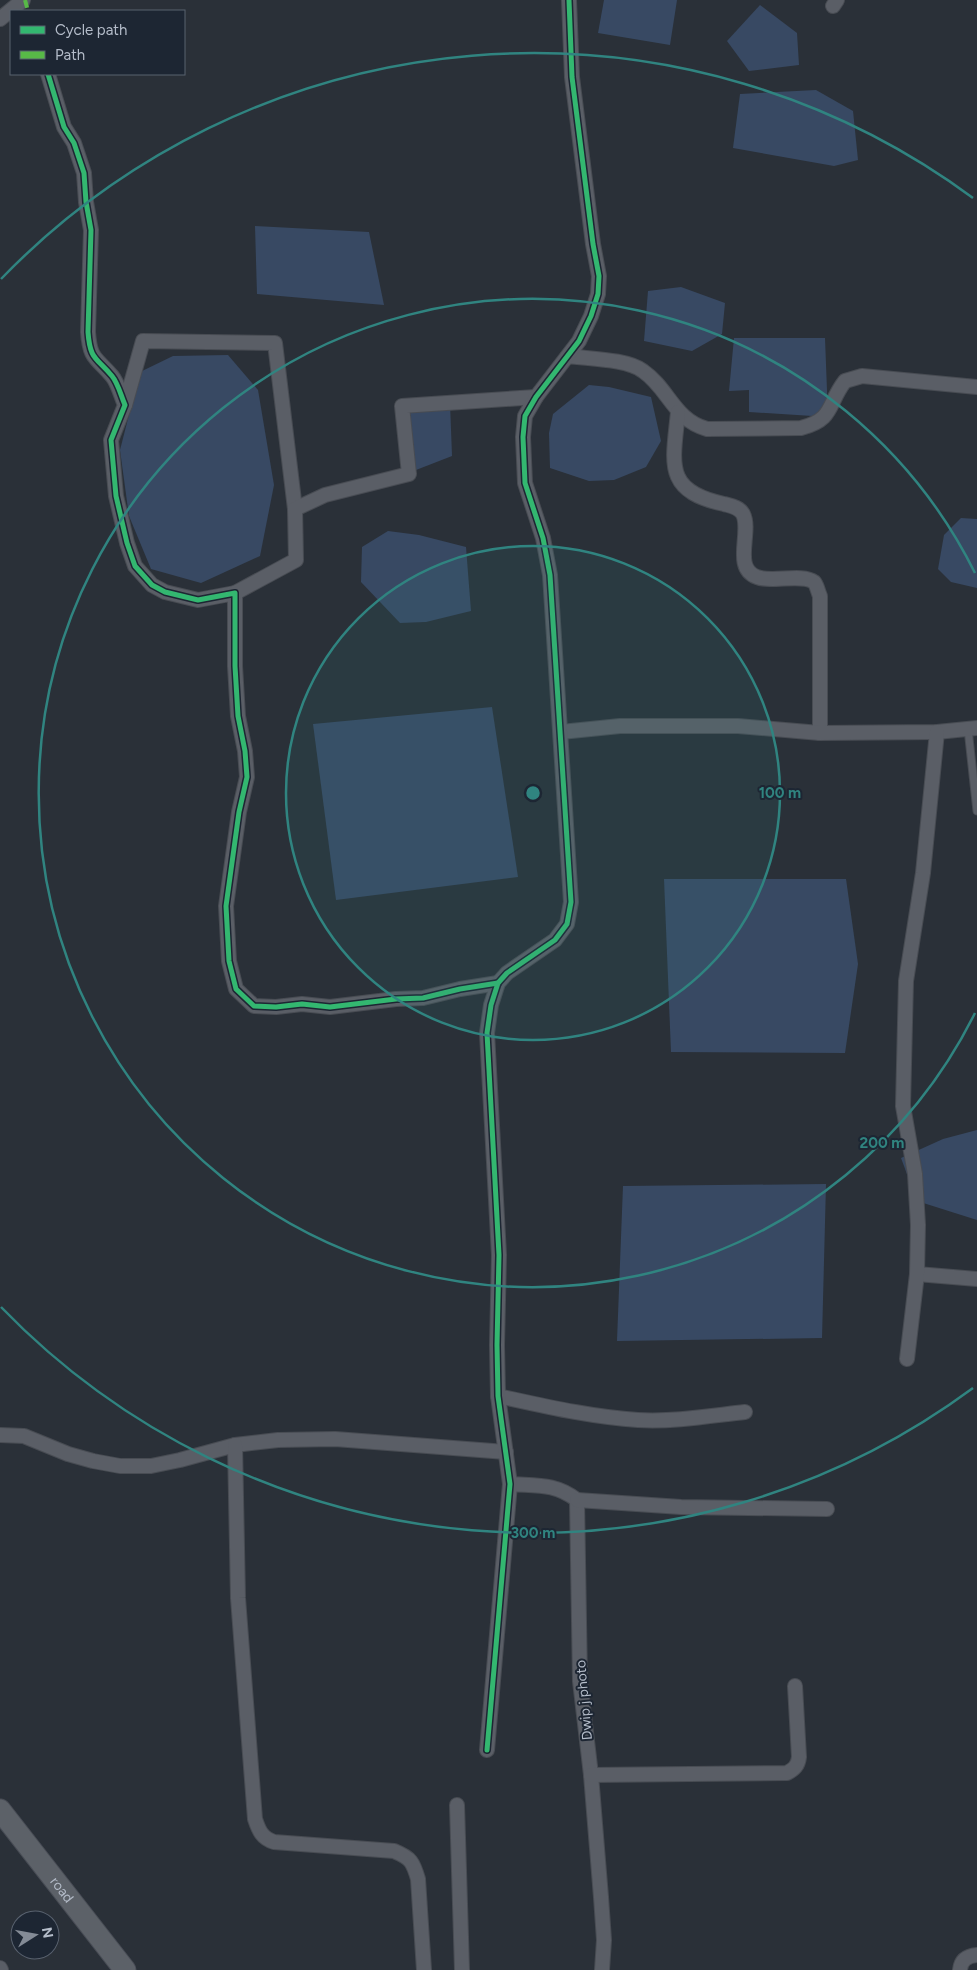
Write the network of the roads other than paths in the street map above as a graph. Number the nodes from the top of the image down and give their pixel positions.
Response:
1 (24, 0) edge
2 (569, 0) edge
3 (11, 10) edge
4 (10, 11) edge
5 (0, 19) edge
6 (48, 75) edge
7 (568, 356) junction
8 (977, 388) edge
9 (536, 397) junction
10 (125, 405) junction
11 (678, 412) junction
12 (295, 509) junction
13 (235, 593) junction
14 (973, 728) edge
15 (561, 732) junction
16 (937, 732) junction
17 (820, 733) junction
18 (977, 811) edge
19 (498, 983) junction
20 (917, 1274) junction
21 (977, 1279) edge
22 (907, 1359) dead end
23 (498, 1396) junction
24 (745, 1412) dead end
25 (0, 1435) edge
26 (235, 1445) junction
27 (506, 1452) junction
28 (510, 1484) junction
29 (577, 1500) junction
30 (827, 1509) dead end
31 (795, 1686) dead end
32 (487, 1750) dead end
33 (591, 1775) junction
34 (457, 1805) dead end
35 (0, 1810) edge
36 (977, 1955) edge
37 (125, 1970) edge
38 (424, 1970) edge
39 (462, 1970) edge
40 (602, 1970) edge
41 (960, 1970) edge

1 - 3 street
2 - 7 street
4 - 5 street
6 - 10 street
7 - 9 street
7 - 11 street
8 - 11 street
9 - 12 street
9 - 15 street
10 - 12 street
10 - 13 street
11 - 17 street
12 - 13 street
13 - 19 street
14 - 16 street
14 - 18 lane
15 - 17 street
15 - 19 street
16 - 17 street
16 - 20 street
19 - 23 street
20 - 21 street
20 - 22 street
23 - 24 street
23 - 27 street
25 - 26 street
26 - 27 street
26 - 38 street
27 - 28 street
28 - 29 street
28 - 32 street
29 - 30 street
29 - 33 street, Dwip j photo
31 - 33 street
33 - 40 street, Dwip j photo
34 - 39 street
35 - 37 main road, road
36 - 41 street

